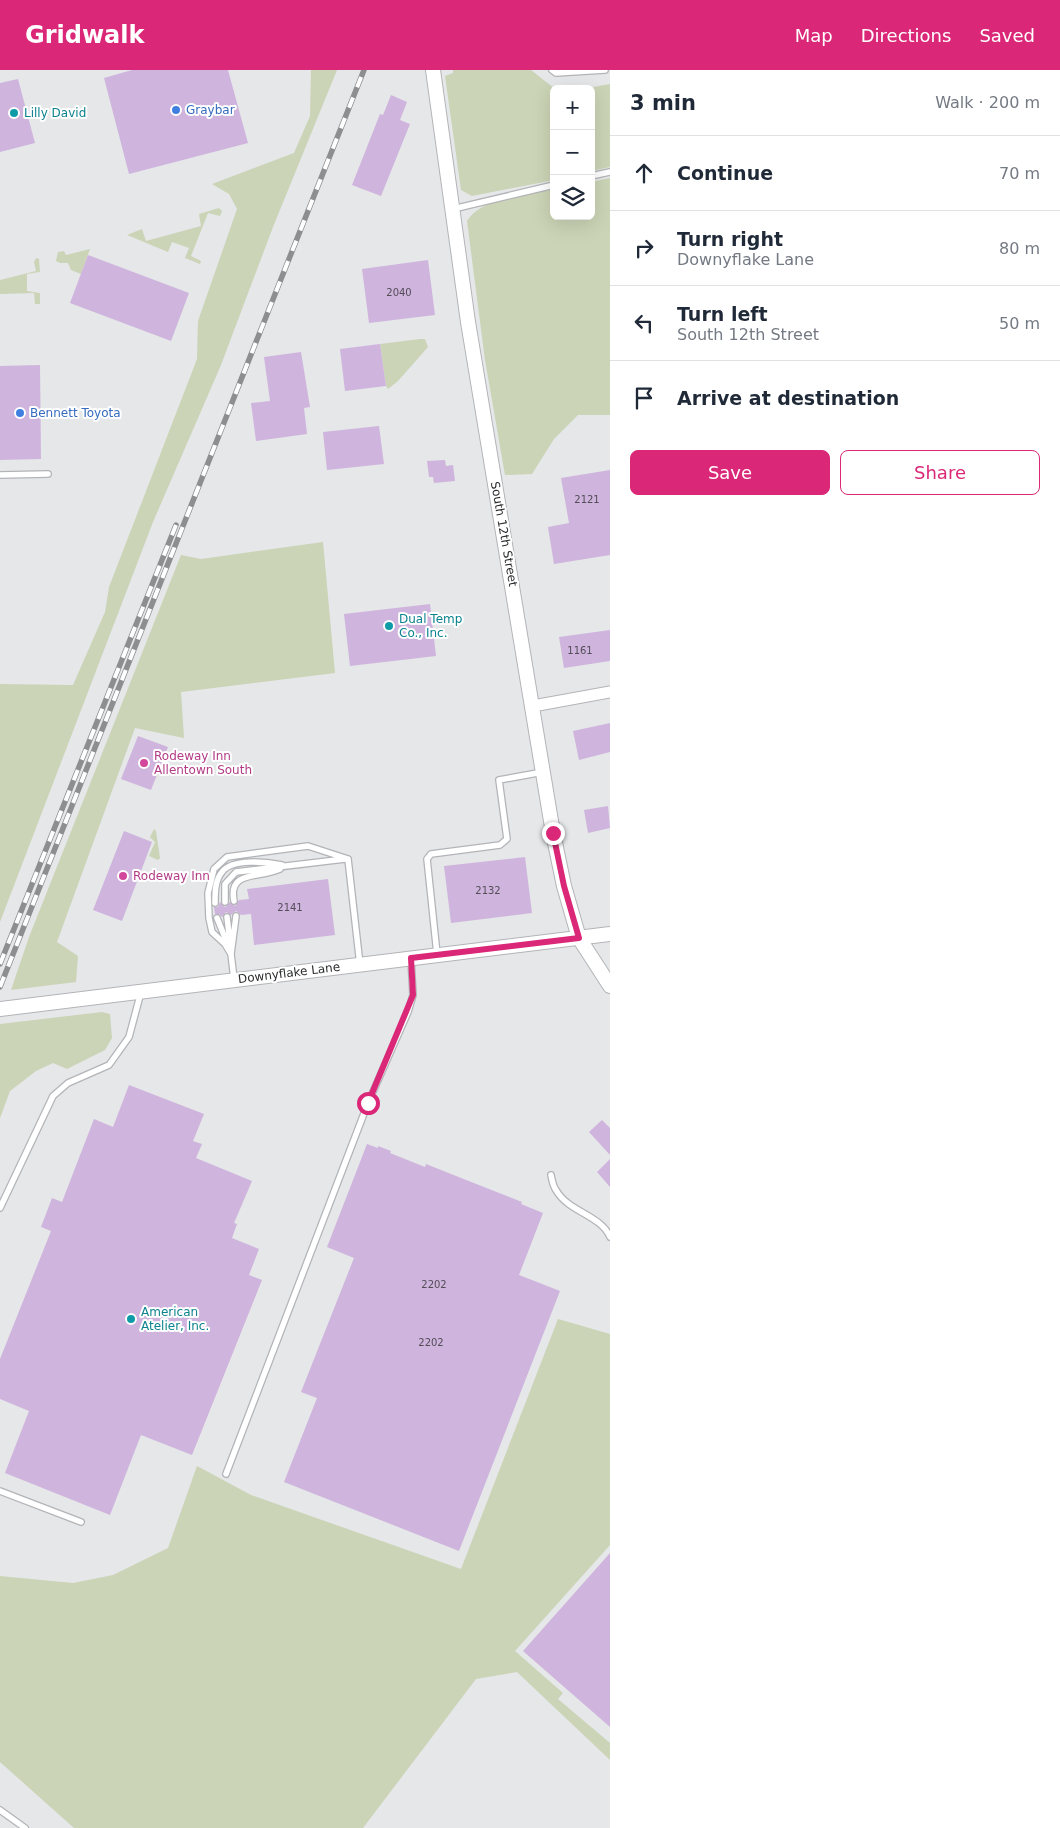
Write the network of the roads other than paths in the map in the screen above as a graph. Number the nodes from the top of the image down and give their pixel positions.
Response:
1 (433, 70) edge
2 (552, 70) edge
3 (605, 70) edge
4 (610, 172) edge
5 (595, 175) edge
6 (550, 186) edge
7 (453, 209) junction
8 (48, 474) dead end
9 (0, 475) edge
10 (610, 692) edge
11 (532, 706) junction
12 (543, 772) junction
13 (348, 859) junction
14 (287, 866) junction
15 (234, 901) dead end
16 (225, 902) dead end
17 (215, 903) dead end
18 (236, 916) dead end
19 (227, 917) dead end
20 (217, 918) dead end
21 (610, 934) edge
22 (579, 938) junction
23 (231, 954) junction
24 (437, 955) junction
25 (411, 958) junction
26 (360, 965) junction
27 (235, 980) junction
28 (610, 986) edge
29 (141, 992) junction
30 (0, 1009) edge
31 (551, 1175) dead end
32 (0, 1208) edge
33 (610, 1237) edge
34 (226, 1474) dead end
35 (0, 1491) edge
36 (81, 1522) dead end
37 (0, 1810) edge
38 (25, 1828) edge

1 - 7 street, South 12th Street
2 - 3 lane
4 - 5 lane
6 - 7 lane
7 - 11 street, South 12th Street
8 - 9 lane
10 - 11 street
11 - 12 street, South 12th Street
12 - 22 street, South 12th Street
12 - 24 lane
13 - 14 lane
13 - 23 lane
13 - 26 lane
14 - 15 lane
14 - 16 lane
14 - 17 lane
18 - 23 lane
19 - 23 lane
20 - 23 lane
21 - 22 street, Downyflake Lane
22 - 24 street, Downyflake Lane
22 - 28 street, South 12th Street
23 - 27 lane
24 - 25 street, Downyflake Lane
25 - 26 street, Downyflake Lane
25 - 34 lane
26 - 27 street, Downyflake Lane
27 - 29 street, Downyflake Lane
29 - 30 street, Downyflake Lane
29 - 32 lane
31 - 33 lane
35 - 36 lane
37 - 38 lane

